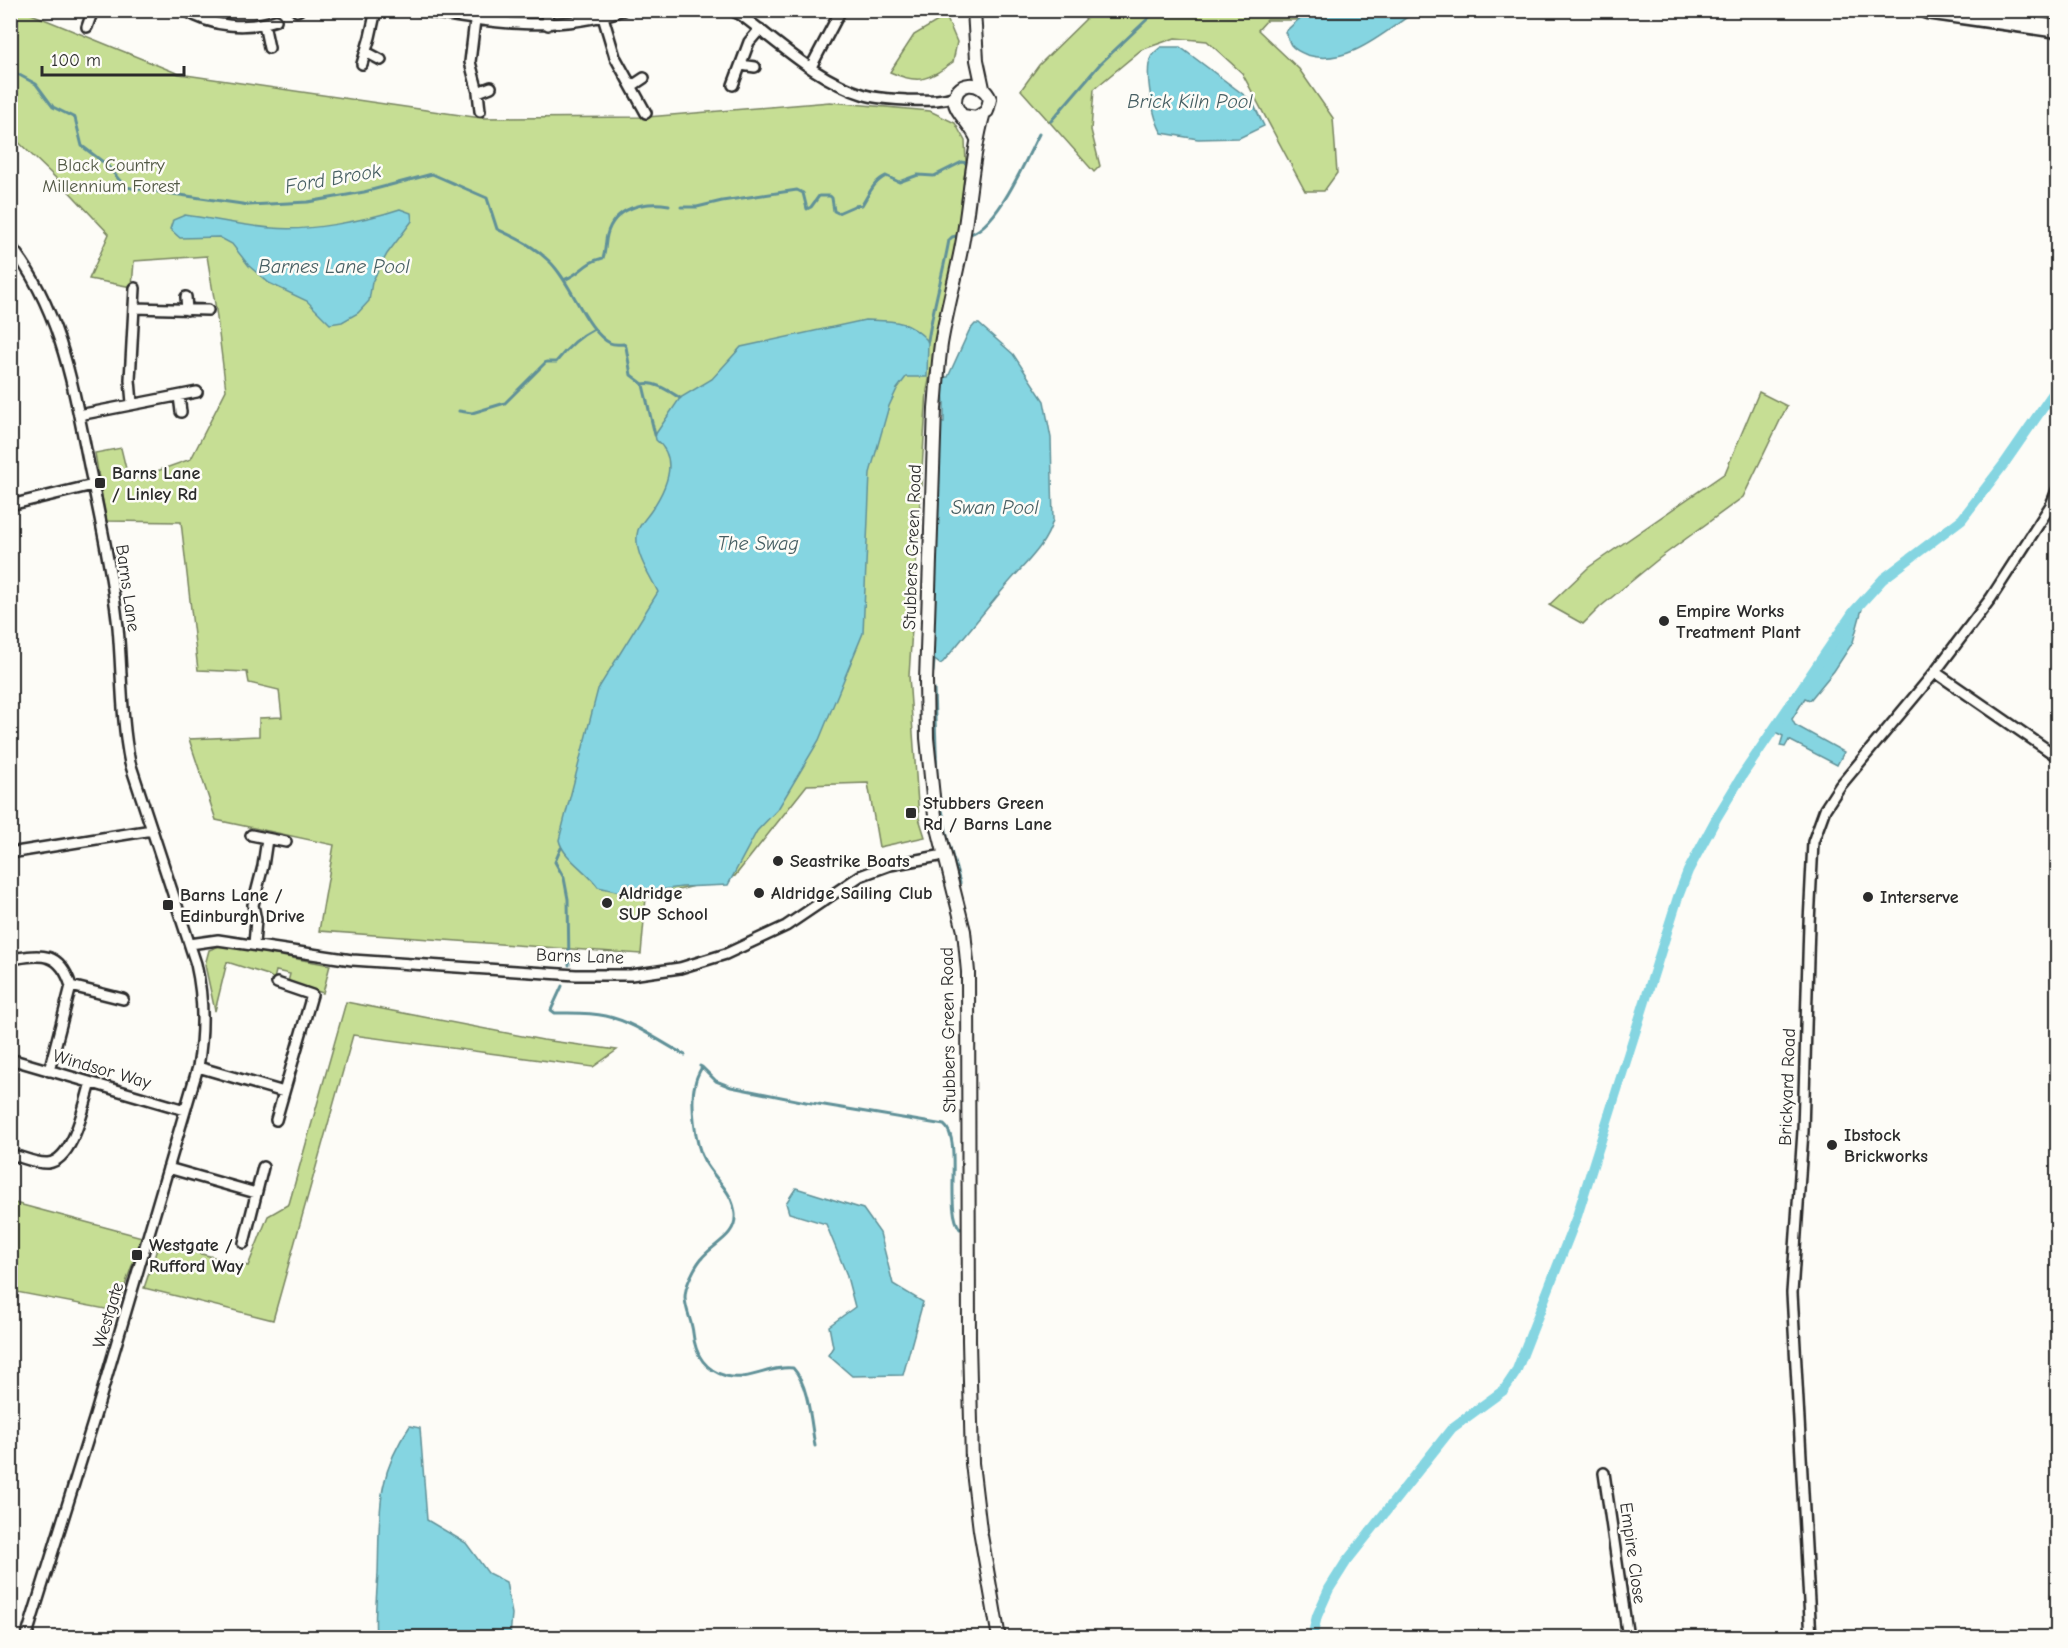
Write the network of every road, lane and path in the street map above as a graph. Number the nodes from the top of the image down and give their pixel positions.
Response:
1 (185, 10) edge
2 (376, 10) edge
3 (420, 10) edge
4 (546, 10) edge
5 (623, 10) edge
6 (731, 10) edge
7 (841, 10) edge
8 (974, 10) edge
9 (1926, 10) edge
10 (89, 12) edge
11 (603, 17) junction
12 (276, 20) dead end
13 (475, 20) junction
14 (264, 24) junction
15 (548, 25) junction
16 (87, 27) dead end
17 (760, 29) junction
18 (2058, 29) edge
19 (269, 48) dead end
20 (366, 52) junction
21 (381, 60) dead end
22 (977, 60) junction
23 (362, 64) dead end
24 (741, 65) junction
25 (755, 67) dead end
26 (811, 68) junction
27 (644, 78) dead end
28 (733, 85) dead end
29 (632, 86) junction
30 (491, 87) dead end
31 (983, 88) junction
32 (960, 91) junction
33 (478, 92) junction
34 (940, 101) junction
35 (480, 111) dead end
36 (646, 113) dead end
37 (961, 114) junction
38 (983, 116) junction
39 (977, 139) junction
40 (10, 245) edge
41 (135, 288) dead end
42 (186, 297) dead end
43 (134, 308) junction
44 (187, 310) junction
45 (208, 310) dead end
46 (197, 392) dead end
47 (179, 396) junction
48 (132, 403) junction
49 (180, 412) dead end
50 (79, 415) junction
51 (93, 485) junction
52 (2058, 488) edge
53 (10, 505) edge
54 (1935, 672) junction
55 (2058, 757) edge
56 (152, 830) junction
57 (251, 836) dead end
58 (267, 839) junction
59 (286, 842) dead end
60 (10, 853) edge
61 (944, 855) junction
62 (190, 944) junction
63 (254, 944) junction
64 (10, 959) edge
65 (196, 963) joint
66 (277, 983) dead end
67 (71, 986) junction
68 (123, 998) dead end
69 (10, 1059) edge
70 (198, 1067) junction
71 (49, 1071) junction
72 (91, 1083) junction
73 (284, 1092) junction
74 (185, 1110) junction
75 (276, 1120) dead end
76 (10, 1154) edge
77 (263, 1167) dead end
78 (168, 1168) junction
79 (256, 1193) junction
80 (244, 1243) dead end
81 (1604, 1473) dead end
82 (26, 1638) edge
83 (999, 1638) edge
84 (1628, 1638) edge
85 (1811, 1638) edge

1 - 14 street
2 - 20 street
3 - 13 street
4 - 15 street
5 - 11 street
6 - 17 street
7 - 26 street
8 - 22 street
9 - 18 highway
10 - 16 street
11 - 15 street
11 - 29 street
12 - 14 street
13 - 15 street
13 - 33 street
14 - 19 street
17 - 24 street
17 - 26 street
20 - 21 street
20 - 23 street
22 - 31 street
22 - 32 street
24 - 25 street
24 - 28 street
26 - 34 street
27 - 29 street
29 - 36 street
30 - 33 street
31 - 32 street
31 - 38 street
32 - 34 street
32 - 37 street
33 - 35 street
34 - 37 street
37 - 38 street
37 - 39 street
38 - 39 street, Stubbers Green Road
39 - 61 street, Stubbers Green Road
40 - 50 street, Barns Lane
41 - 43 street
42 - 44 street
43 - 44 street
43 - 48 street
44 - 45 street
46 - 47 street
47 - 48 street
47 - 49 street
48 - 50 street
50 - 51 street, Barns Lane
51 - 53 street
51 - 56 street, Barns Lane
52 - 54 street, Brickyard Road
54 - 55 street
54 - 85 street, Brickyard Road
56 - 60 street
56 - 62 street, Barns Lane
57 - 58 street
58 - 59 street
58 - 63 street
61 - 63 street, Barns Lane
61 - 83 street, Stubbers Green Road
62 - 63 street, Barns Lane
62 - 65 street, Barns Lane
64 - 67 street
65 - 70 street, Westgate
66 - 73 street
67 - 68 street
67 - 71 street
69 - 71 street, Windsor Way
70 - 73 street
70 - 74 street, Westgate
71 - 72 street, Windsor Way
72 - 74 street, Windsor Way
72 - 76 street
73 - 75 street
74 - 78 street, Westgate
77 - 79 street
78 - 79 street
78 - 82 street, Westgate
79 - 80 street
81 - 84 street, Empire Close

